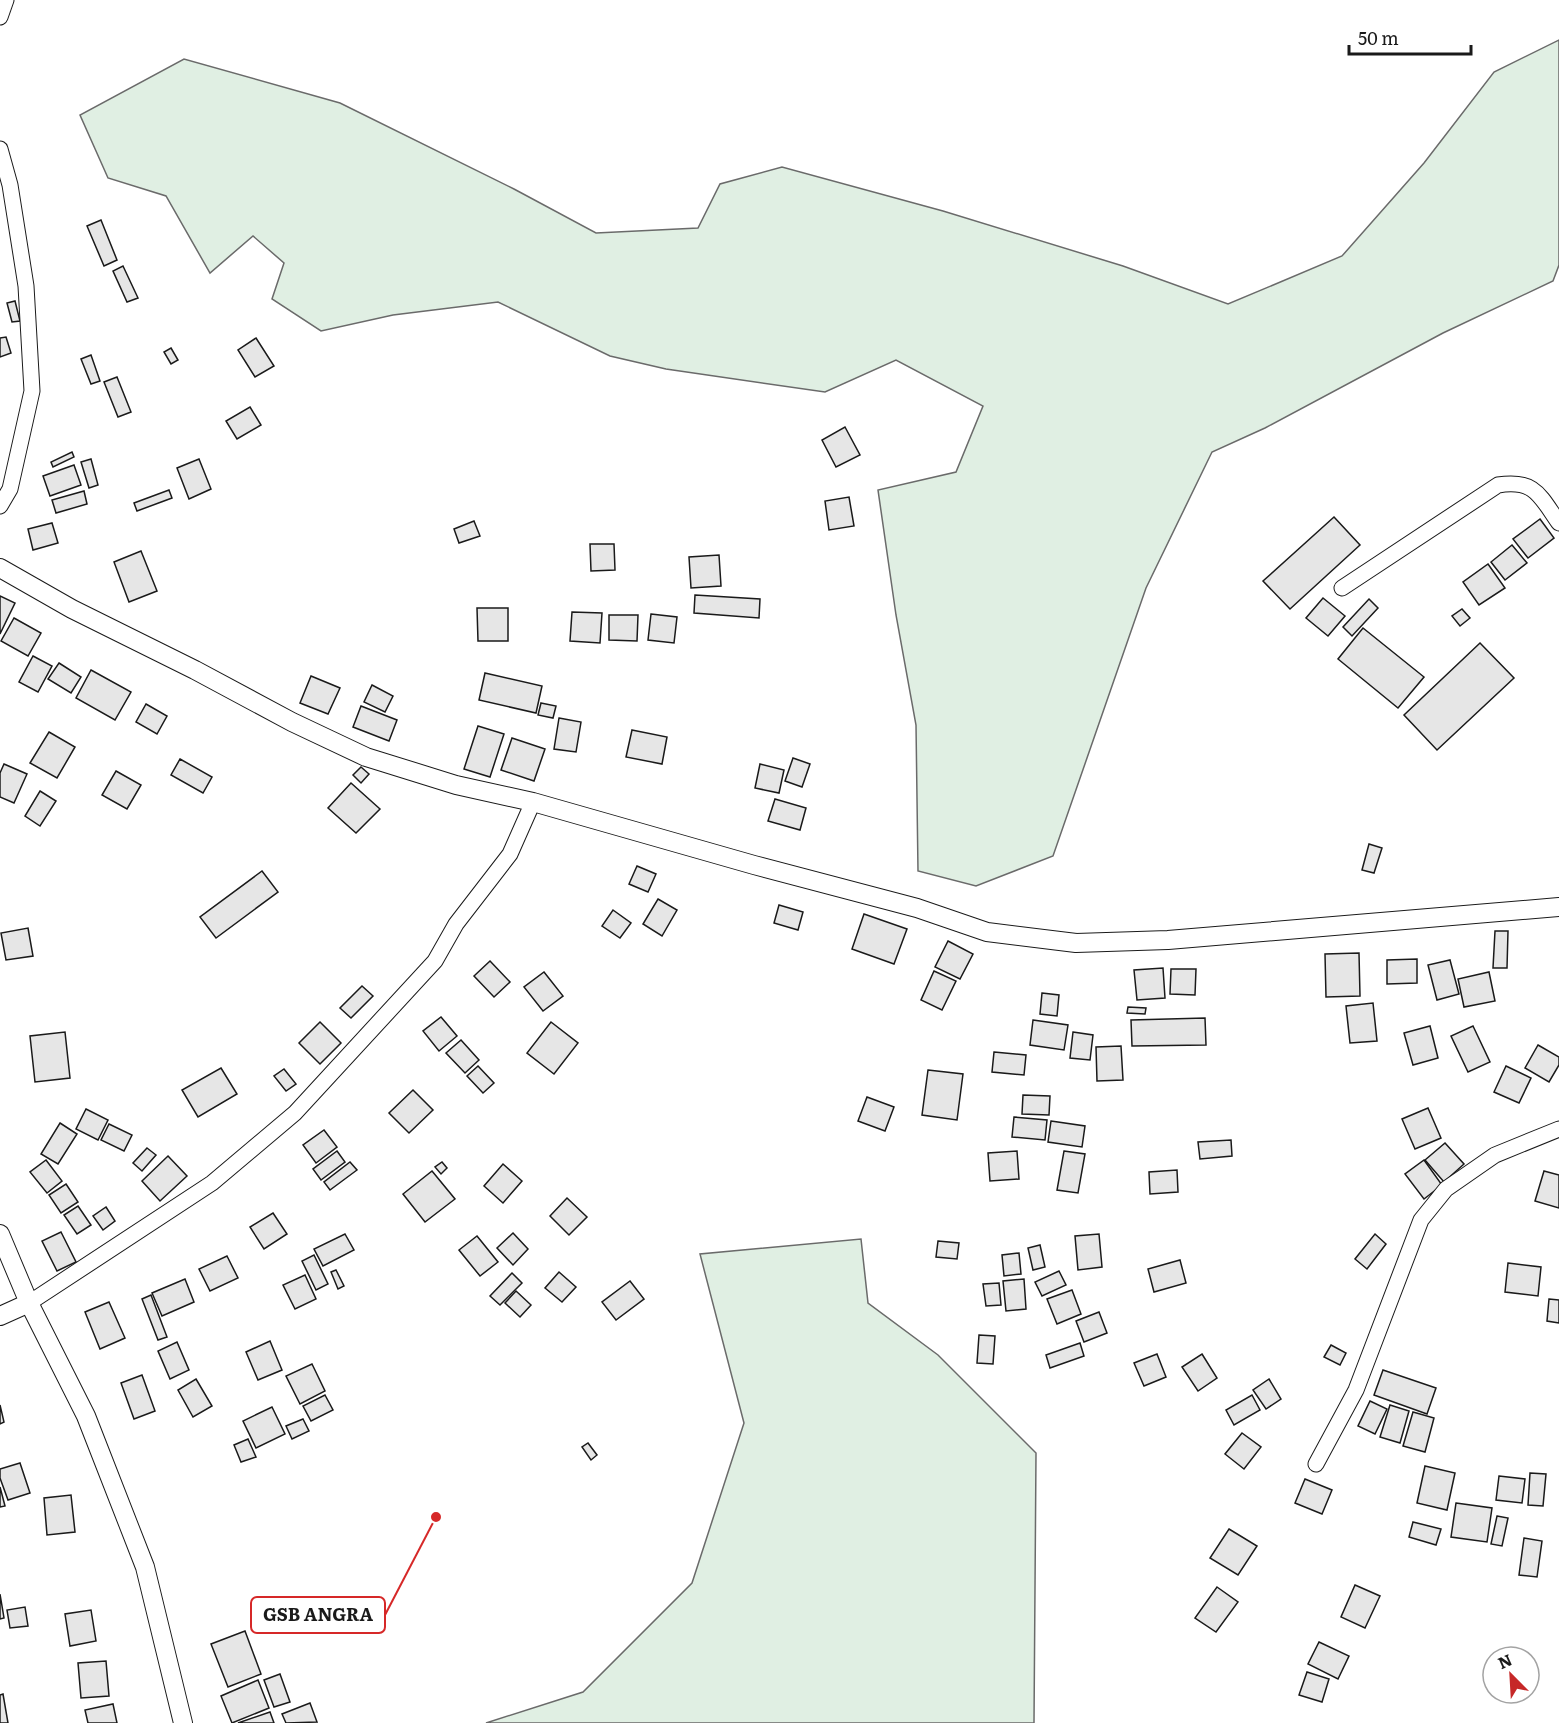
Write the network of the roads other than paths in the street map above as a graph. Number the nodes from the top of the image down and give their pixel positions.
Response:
1 (6, 0) edge
2 (0, 16) edge
3 (0, 149) edge
4 (0, 506) edge
5 (1559, 523) edge
6 (0, 568) edge
7 (1342, 588) dead end
8 (533, 802) junction
9 (1559, 907) edge
10 (1559, 1129) edge
11 (0, 1234) edge
12 (29, 1304) junction
13 (0, 1316) edge
14 (1316, 1464) dead end
15 (183, 1723) edge

1 - 2 street
3 - 4 street
5 - 7 street
6 - 8 street
8 - 9 street
8 - 12 street
10 - 14 street
11 - 12 street
12 - 13 street
12 - 15 street

